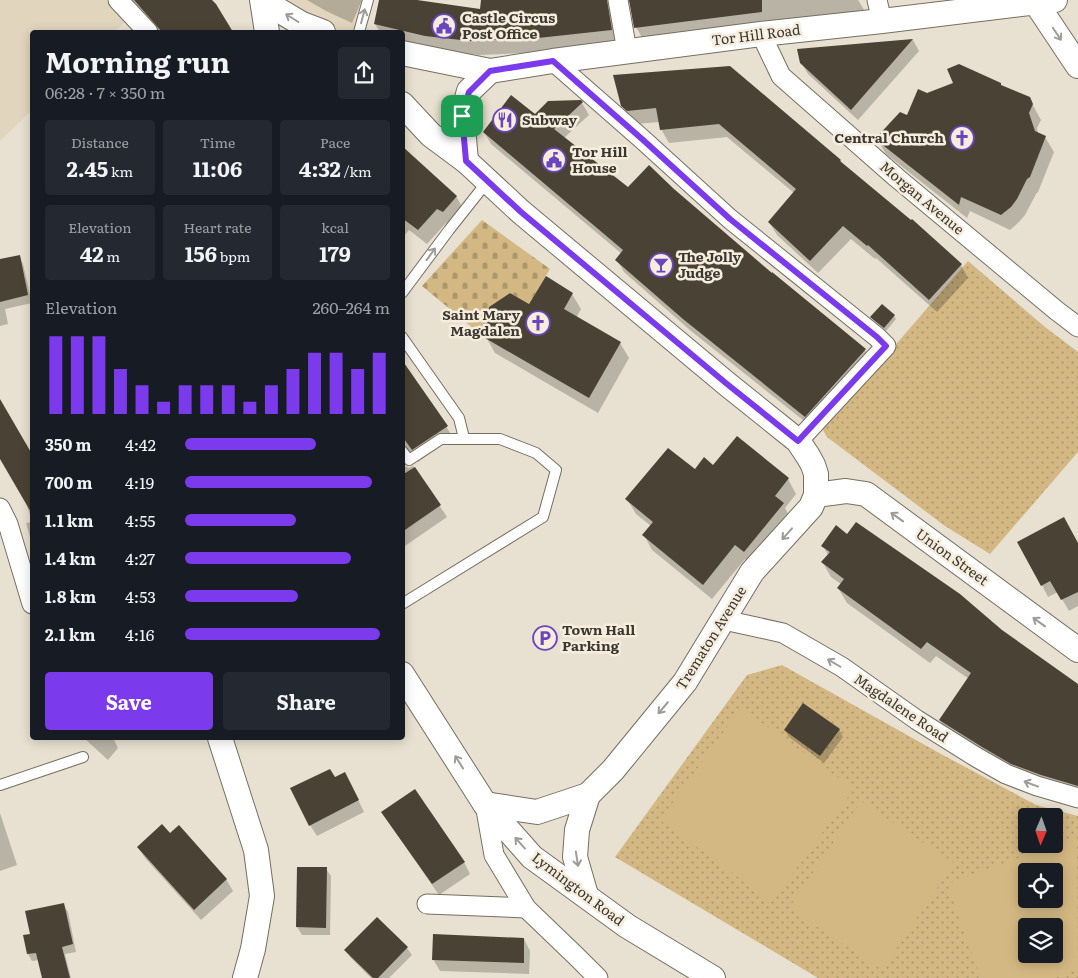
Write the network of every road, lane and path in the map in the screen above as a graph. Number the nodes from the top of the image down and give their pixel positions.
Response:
1 (118, 0) edge
2 (263, 0) edge
3 (368, 0) edge
4 (618, 0) edge
5 (1046, 0) edge
6 (879, 11) edge
7 (146, 30) edge
8 (267, 30) edge
9 (318, 30) edge
10 (360, 30) edge
11 (761, 34) junction
12 (626, 51) junction
13 (405, 54) edge
14 (553, 61) junction
15 (405, 65) edge
16 (1078, 66) edge
17 (490, 71) junction
18 (405, 107) edge
19 (466, 161) junction
20 (487, 182) junction
21 (405, 289) edge
22 (1078, 327) edge
23 (405, 341) edge
24 (464, 438) junction
25 (798, 441) junction
26 (405, 456) edge
27 (816, 485) junction
28 (3, 520) edge
29 (30, 598) edge
30 (405, 602) edge
31 (724, 620) junction
32 (1078, 650) edge
33 (405, 679) edge
34 (221, 740) edge
35 (83, 757) dead end
36 (0, 785) edge
37 (588, 795) junction
38 (1078, 798) edge
39 (485, 804) junction
40 (586, 895) junction
41 (426, 904) dead end
42 (526, 908) junction
43 (245, 978) edge
44 (598, 978) edge
45 (712, 978) edge

1 - 7 street
2 - 8 street
9 -> 2 street
10 -> 3 lane
4 - 12 street
5 - 6 street, Tor Hill Road
5 -> 16 street, Tor Hill Road
6 - 11 street, Tor Hill Road
11 - 12 street, Tor Hill Road
11 - 22 street, Morgan Avenue
12 - 14 street, Tor Hill Road
13 - 17 street, Tor Hill Road
14 - 17 street, Tor Hill Road
14 - 25 street
15 - 17 street
17 - 19 street
18 - 19 street
19 - 20 street
21 -> 20 lane
20 - 25 street
23 - 24 lane
24 - 26 lane
24 - 30 lane
25 - 27 street
27 -> 31 street, Trematon Avenue
32 -> 27 street, Union Street
28 - 29 street
31 -> 37 street, Trematon Avenue
38 -> 31 street, Magdalene Road
39 -> 33 street, Lymington Road
34 - 43 street
35 - 36 lane
37 - 39 street, Trematon Avenue
37 -> 40 street, Trematon Avenue
40 -> 39 street, Lymington Road
39 - 42 street
40 - 45 street, Lymington Road
41 - 42 street
42 - 44 street

